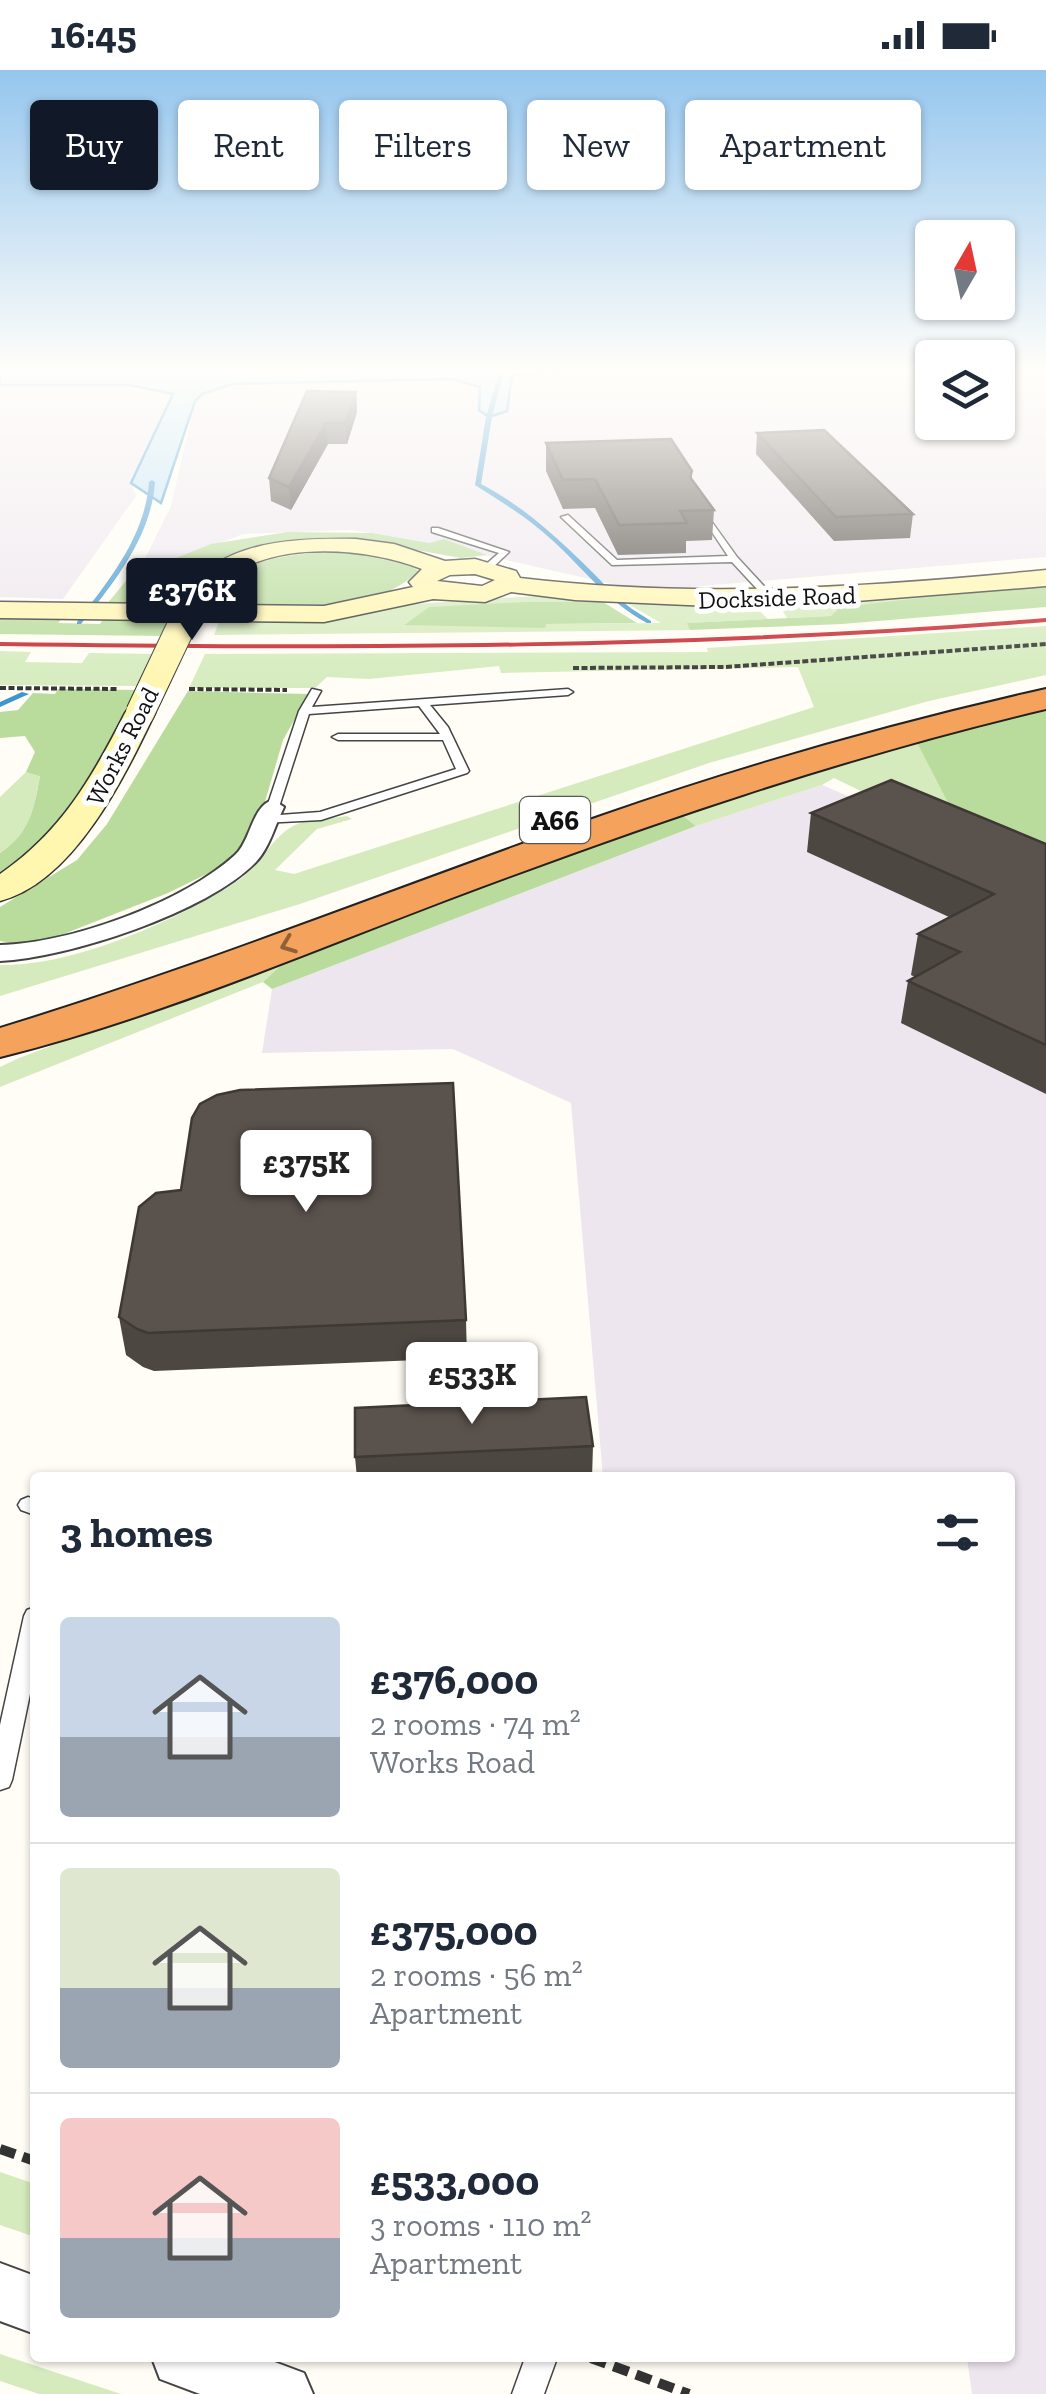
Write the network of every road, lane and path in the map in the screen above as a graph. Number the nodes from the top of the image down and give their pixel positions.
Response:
1 (695, 504) edge
2 (566, 518) edge
3 (435, 530) dead end
4 (734, 560) junction
5 (497, 576) junction
6 (1046, 578) edge
7 (438, 580) junction
8 (772, 600) junction
9 (0, 610) edge
10 (1046, 644) edge
11 (559, 668) dead end
12 (1046, 681) edge
13 (316, 690) dead end
14 (568, 692) dead end
15 (1046, 699) edge
16 (421, 702) junction
17 (304, 712) junction
18 (446, 737) junction
19 (338, 738) dead end
20 (269, 814) junction
21 (0, 890) edge
22 (0, 953) edge
23 (0, 1003) edge
24 (74, 1006) junction
25 (0, 1012) edge
26 (0, 1043) edge
27 (0, 1054) edge
28 (30, 1639) edge
29 (0, 1780) edge
30 (0, 2149) edge
31 (30, 2159) edge
32 (0, 2292) edge
33 (30, 2303) edge
34 (193, 2362) edge
35 (540, 2362) edge
36 (602, 2362) edge
37 (283, 2394) edge
38 (528, 2394) edge
39 (690, 2394) edge

1 - 4 lane
2 - 4 lane
3 - 5 lane
4 - 8 lane
5 - 7 main road, Dockside Road
5 - 8 main road, Dockside Road
6 - 8 main road, Dockside Road
7 - 9 main road
7 - 21 main road, Works Road, bridge
10 - 11 path
12 - 24 highway, A66
13 - 17 lane
14 - 16 lane
15 -> 24 highway, A66
16 - 17 lane
16 - 18 lane
17 - 20 lane
18 - 19 lane
18 - 20 lane
20 - 22 street
23 - 24 highway, A66
24 - 25 highway, A66
24 - 26 highway, A66
24 - 27 highway, A66
28 - 29 lane
30 - 31 path
32 - 33 street
34 - 37 street
35 - 38 lane
36 - 39 path

